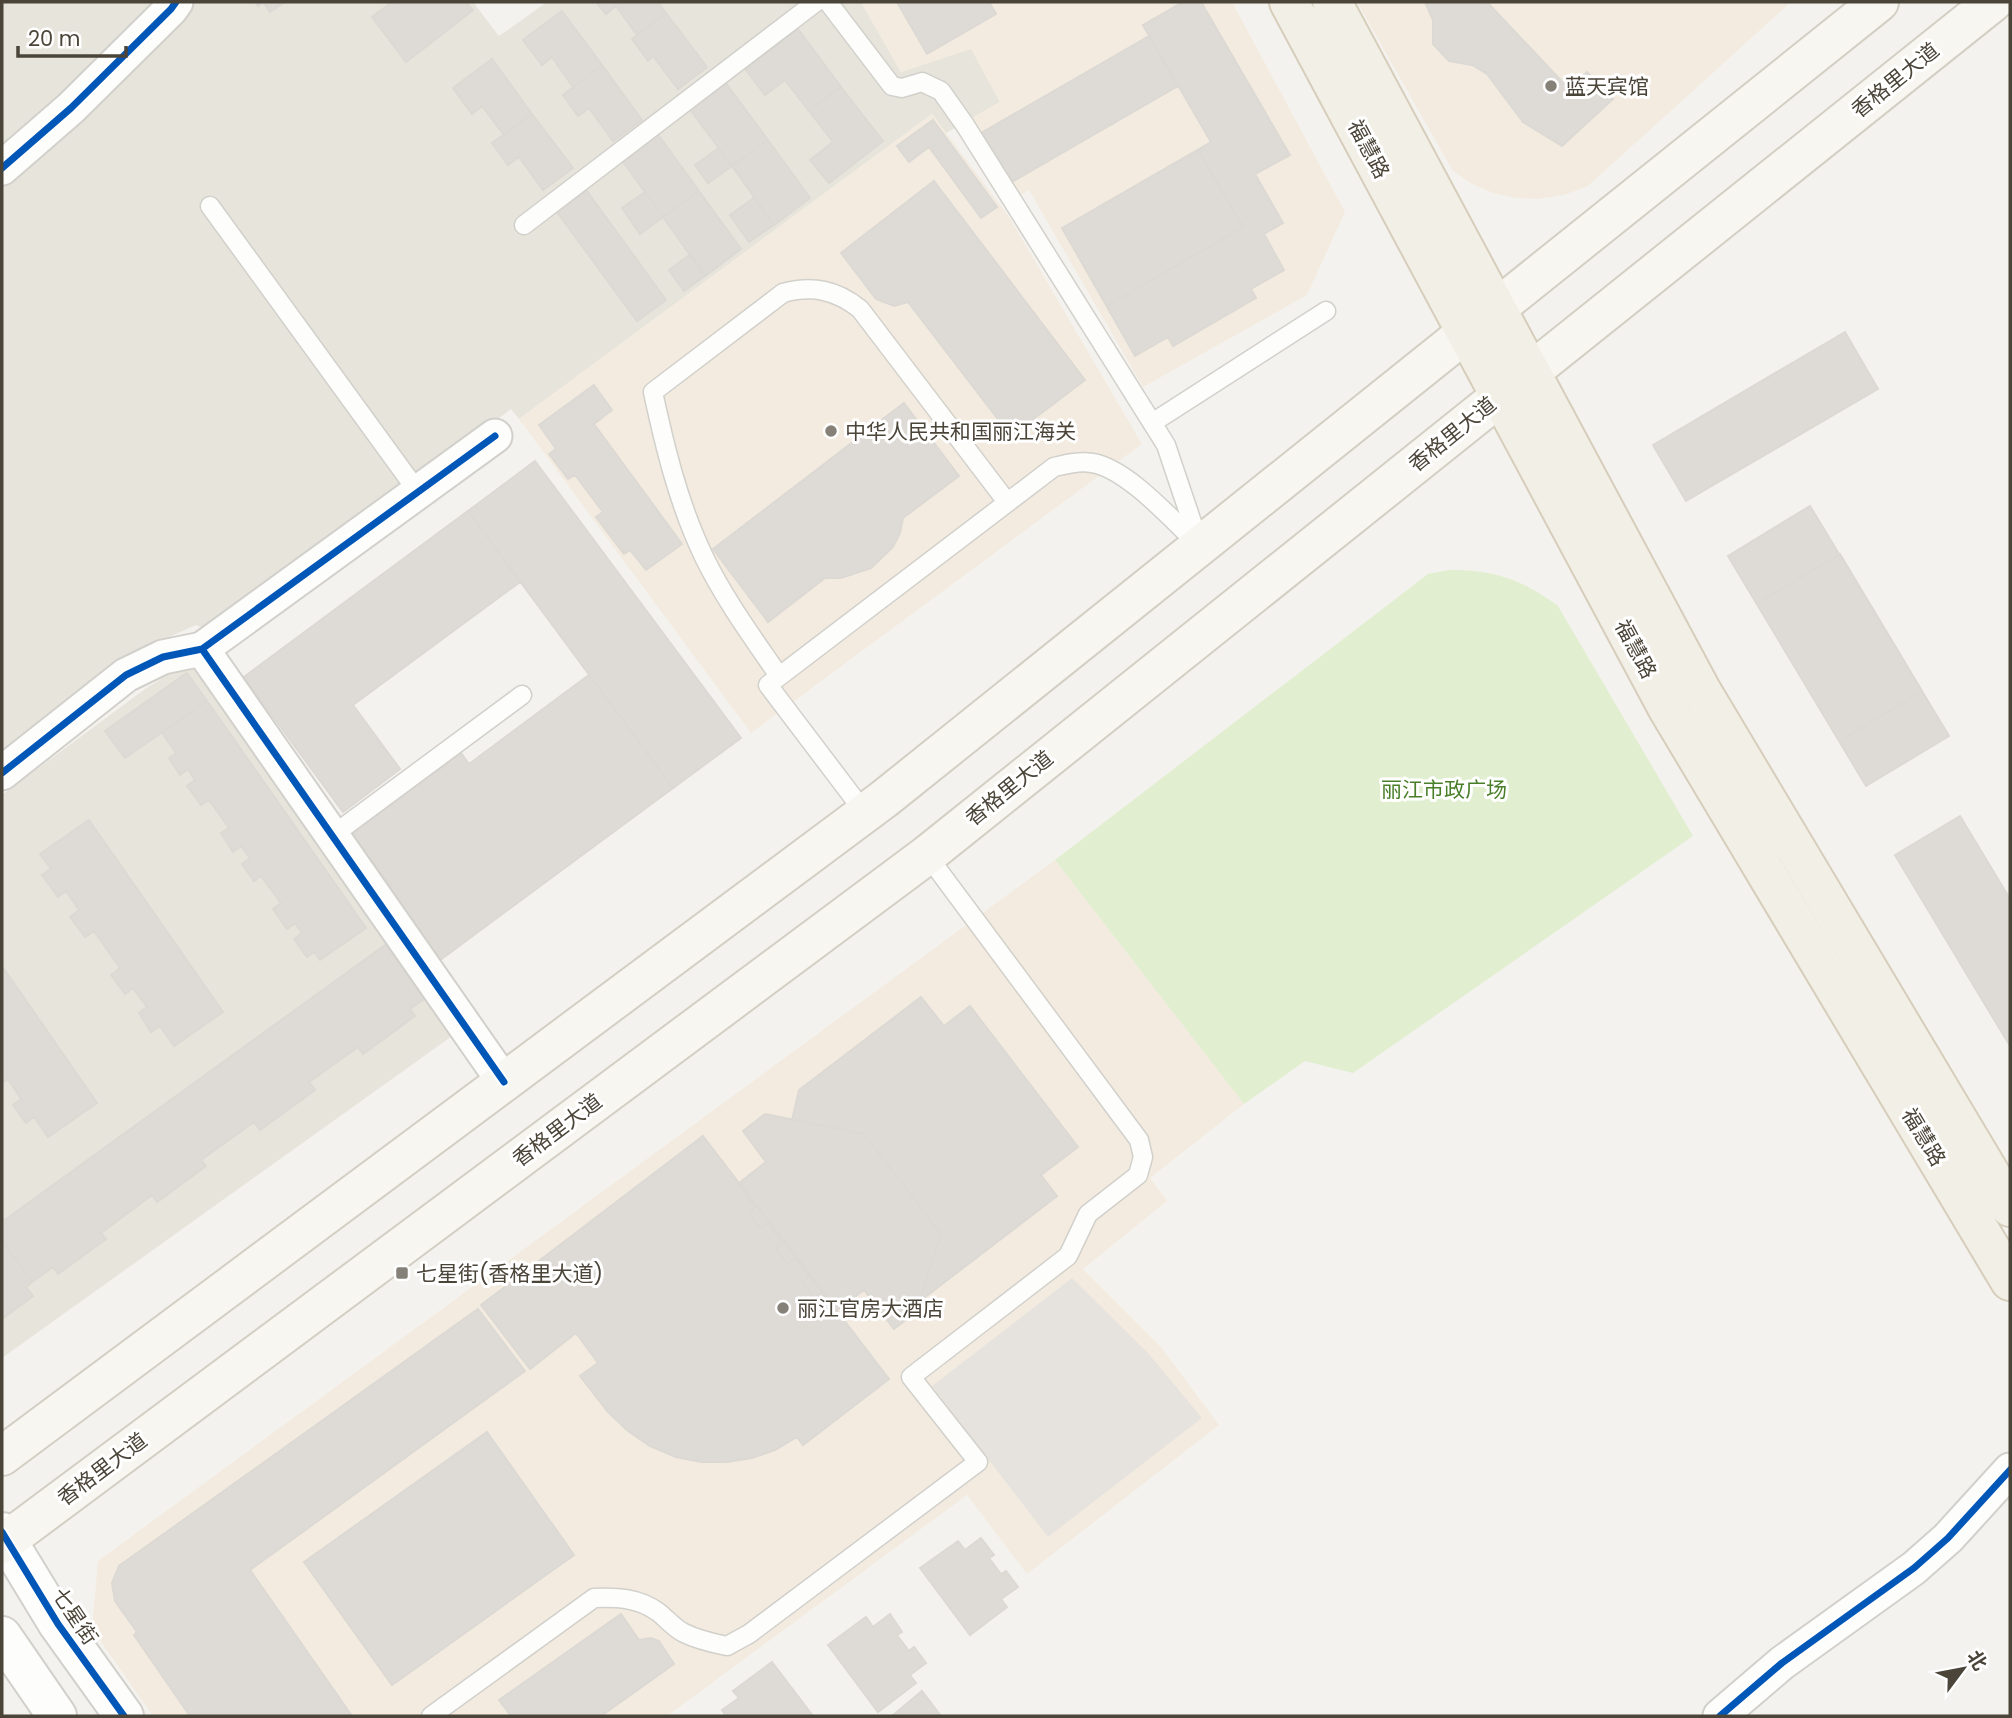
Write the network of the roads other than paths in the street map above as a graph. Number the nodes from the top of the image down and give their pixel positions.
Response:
1 (176, 2) edge
2 (816, 2) edge
3 (828, 2) edge
4 (1289, 2) edge
5 (1332, 2) edge
6 (1880, 2) edge
7 (1993, 2) edge
8 (2, 168) edge
9 (210, 206) dead end
10 (524, 225) dead end
11 (1497, 308) junction
12 (1326, 312) dead end
13 (1467, 332) junction
14 (1531, 372) junction
15 (1501, 395) junction
16 (1152, 423) junction
17 (495, 436) dead end
18 (418, 492) junction
19 (1007, 502) junction
20 (1200, 546) junction
21 (202, 649) junction
22 (779, 676) junction
23 (522, 695) dead end
24 (2, 773) edge
25 (865, 813) junction
26 (332, 835) junction
27 (927, 855) junction
28 (504, 1082) junction
29 (2010, 1206) edge
30 (2010, 1281) edge
31 (2, 1456) edge
32 (2010, 1470) edge
33 (3, 1538) edge
34 (2, 1636) edge
35 (57, 1716) edge
36 (124, 1716) edge
37 (431, 1716) edge
38 (1720, 1716) edge

1 - 8 street
2 - 10 lane
3 - 16 lane
4 - 13 main road, 福慧路
5 - 11 main road, 福慧路
6 - 11 main road
7 - 14 main road, 香格里大道
9 - 18 lane
11 - 13 main road
11 - 14 main road, 福慧路
12 - 16 lane
13 - 15 main road, 福慧路
13 - 20 main road
14 - 15 main road, 香格里大道
14 - 29 main road, 福慧路
15 - 27 main road, 香格里大道
15 - 30 main road, 福慧路
16 - 20 lane
17 - 18 street
18 - 21 street
19 - 20 lane
19 - 22 lane
19 - 22 lane
20 - 25 main road
21 - 24 street
21 - 26 street
22 - 25 lane
23 - 26 lane
25 - 28 main road
26 - 28 street
27 - 33 main road, 香格里大道
27 - 37 lane
28 - 31 main road
32 - 38 street
33 - 36 street, 七星街
34 - 35 street

